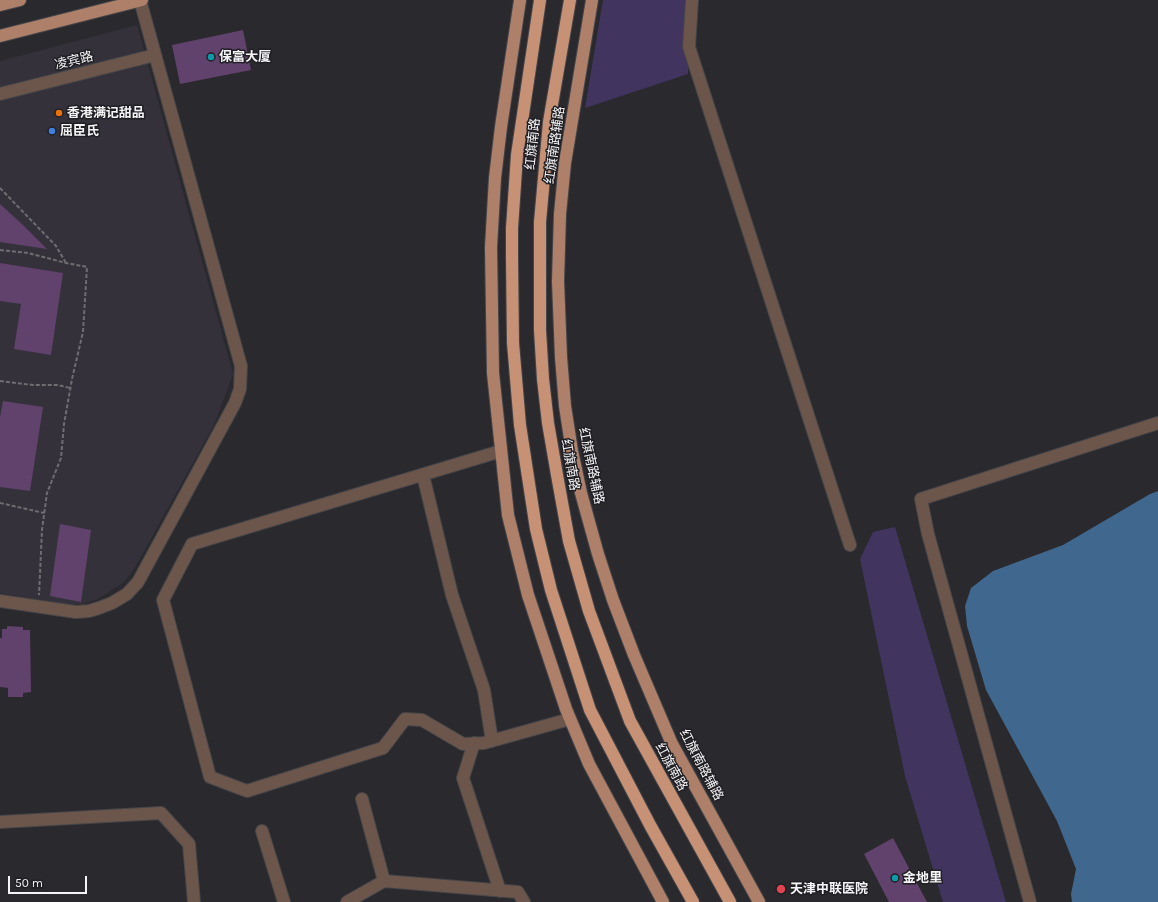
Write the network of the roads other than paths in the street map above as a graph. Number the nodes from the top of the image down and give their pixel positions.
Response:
1 (20, 0) edge
2 (141, 0) edge
3 (520, 0) edge
4 (540, 0) edge
5 (570, 0) edge
6 (592, 0) edge
7 (692, 0) edge
8 (0, 5) edge
9 (0, 36) edge
10 (155, 55) junction
11 (0, 94) edge
12 (1158, 423) edge
13 (501, 451) junction
14 (423, 475) junction
15 (850, 545) dead end
16 (0, 600) edge
17 (570, 719) junction
18 (492, 741) junction
19 (474, 743) junction
20 (362, 799) dead end
21 (0, 822) edge
22 (262, 830) dead end
23 (384, 881) junction
24 (500, 891) junction
25 (194, 902) edge
26 (284, 902) edge
27 (347, 902) edge
28 (524, 902) edge
29 (663, 902) edge
30 (693, 902) edge
31 (730, 902) edge
32 (759, 902) edge
33 (1030, 902) edge

1 - 8 main road
2 - 9 main road
2 - 10 street
3 - 13 main road
4 - 30 highway, 红旗南路
5 - 31 highway, 红旗南路
6 - 32 main road, 红旗南路辅路
7 - 15 street
10 - 11 street, 凌宾路
10 - 16 street
12 - 33 street
13 - 14 street
13 - 17 main road
14 - 18 street
14 - 19 street
17 - 18 street
17 - 29 main road
18 - 19 street
19 - 24 street
20 - 23 street
21 - 25 street
22 - 26 street
23 - 24 street
23 - 27 street
24 - 28 street

